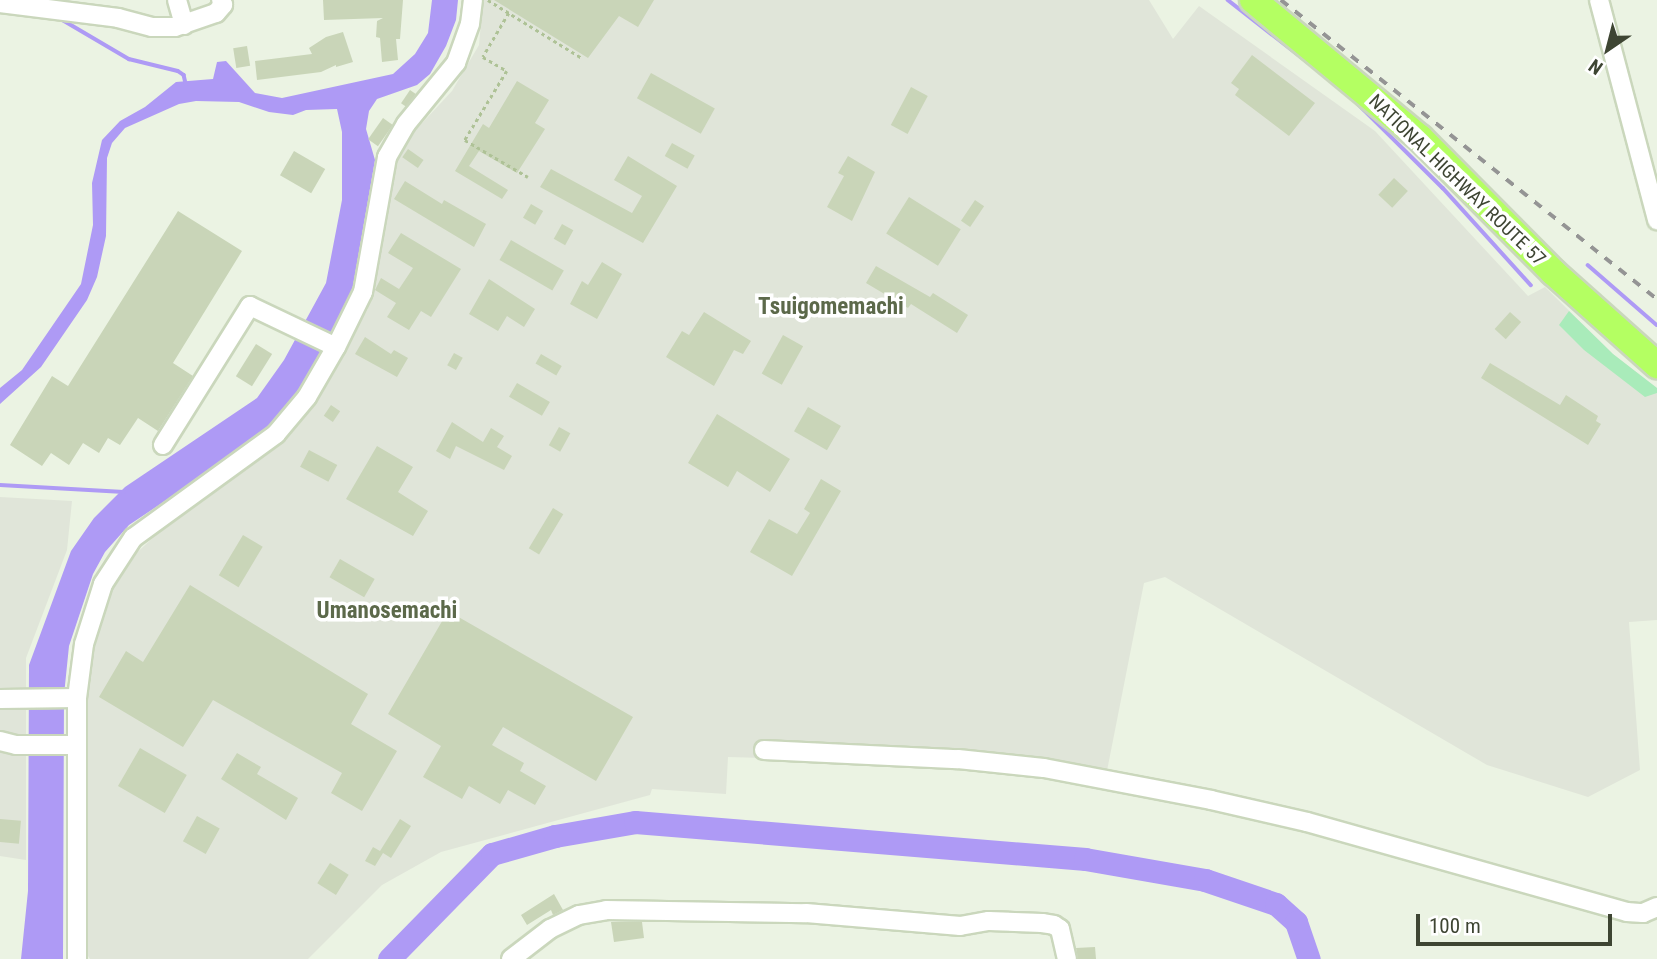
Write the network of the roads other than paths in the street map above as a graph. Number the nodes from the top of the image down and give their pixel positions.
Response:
1 (177, 0) edge
2 (222, 0) edge
3 (473, 0) edge
4 (1253, 0) edge
5 (1599, 0) edge
6 (0, 3) edge
7 (184, 25) junction
8 (1657, 220) edge
9 (334, 346) junction
10 (1657, 365) edge
11 (163, 445) dead end
12 (77, 698) junction
13 (8, 699) edge
14 (8, 743) edge
15 (76, 745) junction
16 (764, 750) dead end
17 (1657, 907) edge
18 (77, 959) edge
19 (511, 959) edge
20 (1067, 959) edge

1 - 7 street
2 - 7 street
3 - 9 street
4 - 10 highway, NATIONAL HIGHWAY ROUTE 57
5 - 8 street
6 - 7 street
9 - 11 street
9 - 12 street
12 - 13 street
12 - 15 street
14 - 15 street
15 - 18 street
16 - 17 street
19 - 20 street

